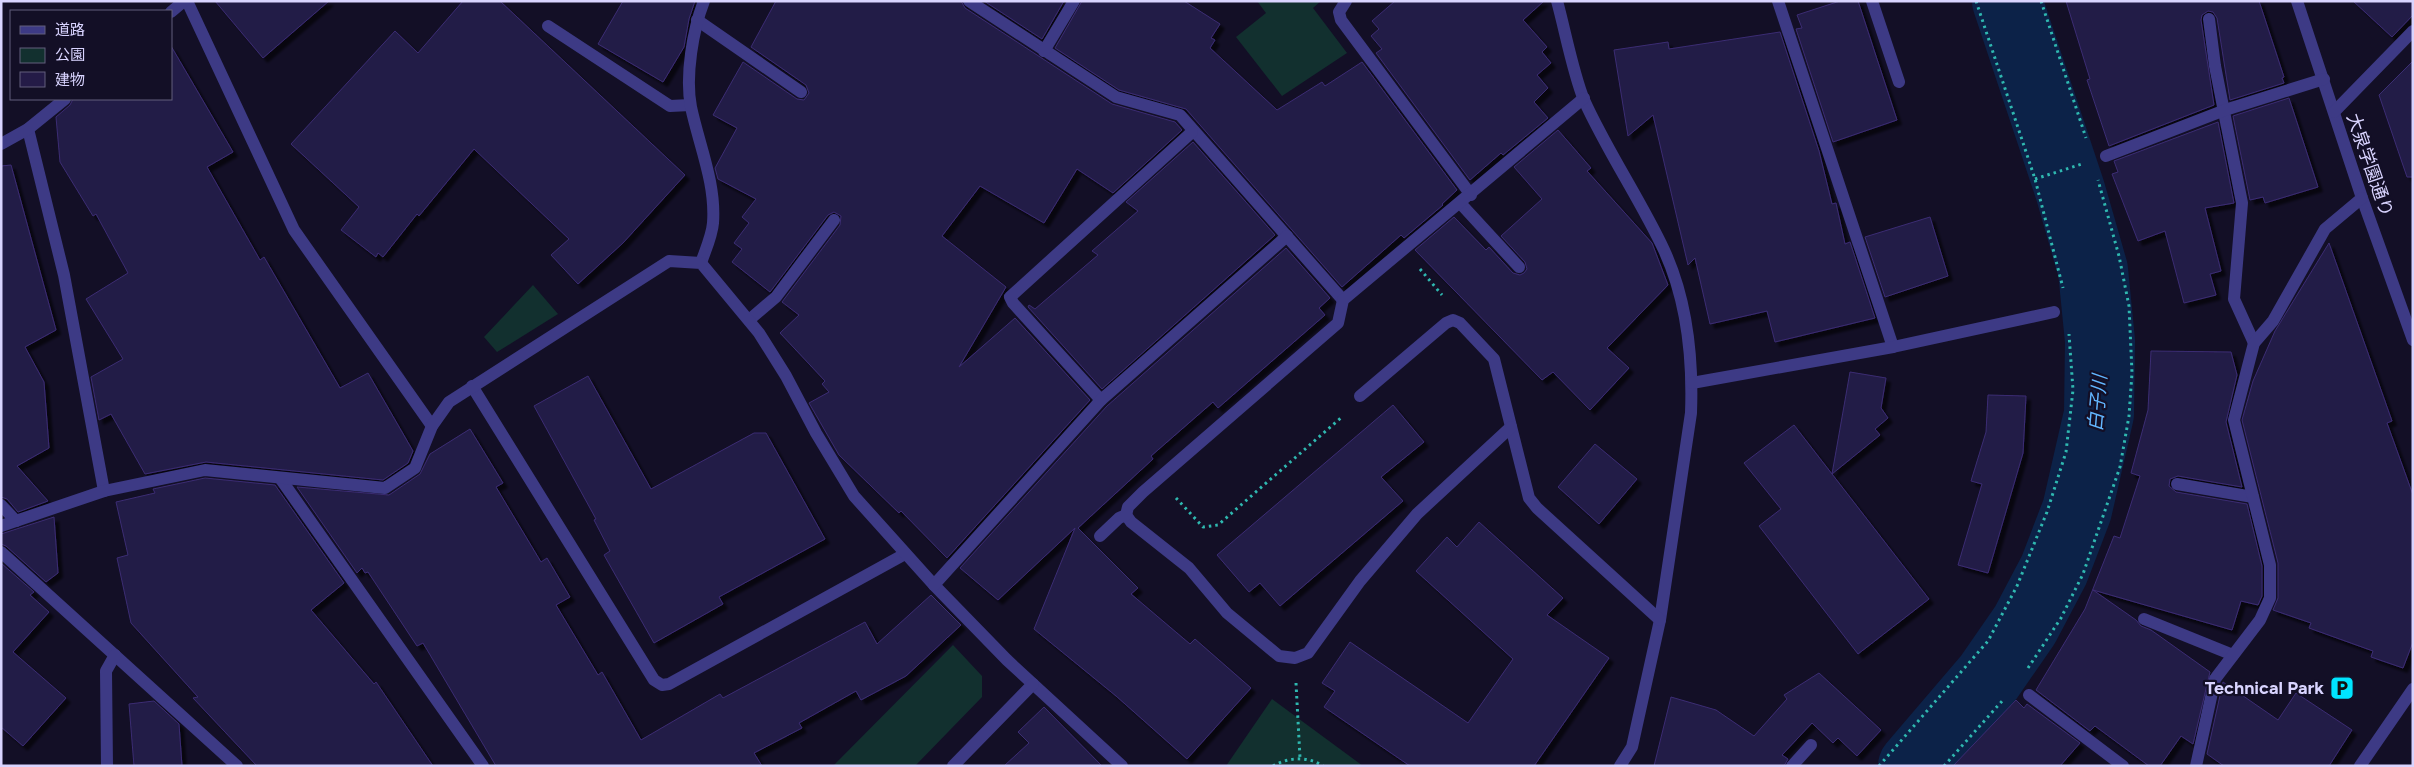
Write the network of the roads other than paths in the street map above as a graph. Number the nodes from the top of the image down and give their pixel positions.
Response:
1 (186, 1) edge
2 (704, 1) edge
3 (969, 1) edge
4 (1074, 1) edge
5 (1346, 1) edge
6 (1557, 1) edge
7 (1778, 1) edge
8 (1872, 1) edge
9 (2297, 1) edge
10 (172, 11) edge
11 (2209, 19) dead end
12 (696, 20) junction
13 (548, 26) dead end
14 (2413, 30) edge
15 (1044, 51) junction
16 (2324, 79) junction
17 (1899, 82) dead end
18 (801, 92) dead end
19 (1584, 98) junction
20 (64, 100) edge
21 (690, 105) junction
22 (2225, 110) junction
23 (2334, 112) junction
24 (28, 129) junction
25 (1192, 132) junction
26 (1, 144) edge
27 (2106, 156) dead end
28 (1471, 195) junction
29 (2362, 198) junction
30 (1461, 204) junction
31 (834, 220) dead end
32 (1286, 236) junction
33 (701, 263) junction
34 (1519, 267) dead end
35 (1343, 300) junction
36 (2054, 312) dead end
37 (749, 320) junction
38 (2413, 340) edge
39 (2254, 343) junction
40 (1893, 347) junction
41 (1692, 383) junction
42 (472, 386) junction
43 (1360, 396) road end
44 (1101, 400) junction
45 (432, 426) junction
46 (1511, 427) junction
47 (280, 478) junction
48 (2178, 484) dead end
49 (104, 490) junction
50 (2253, 497) junction
51 (1, 505) edge
52 (1126, 515) junction
53 (16, 521) junction
54 (1, 526) edge
55 (1100, 536) dead end
56 (1, 552) edge
57 (905, 554) junction
58 (934, 585) junction
59 (2144, 619) dead end
60 (1660, 620) junction
61 (115, 655) junction
62 (2233, 655) junction
63 (1033, 684) junction
64 (2413, 688) edge
65 (2029, 695) dead end
66 (1811, 746) dead end
67 (107, 766) edge
68 (237, 766) edge
69 (483, 766) edge
70 (953, 766) edge
71 (1122, 766) edge
72 (1620, 766) edge
73 (1792, 766) edge
74 (2123, 766) edge
75 (2196, 766) edge
76 (2360, 766) edge

1 - 10 street
1 - 45 street
2 - 12 street
3 - 15 street
4 - 15 street
5 - 28 street
6 - 19 street
7 - 40 street
8 - 17 street
9 - 16 street, 大泉学園通り
11 - 22 street
12 - 18 street
12 - 21 street
13 - 21 street
14 - 23 street
15 - 25 street
16 - 22 street
16 - 23 street, 大泉学園通り
19 - 28 street
19 - 41 street
20 - 24 street
21 - 33 street
22 - 27 street
22 - 39 street
23 - 29 street, 大泉学園通り
24 - 26 street
24 - 49 street
25 - 32 street
25 - 44 street
28 - 30 street
29 - 38 street, 大泉学園通り
29 - 39 street
30 - 34 street
30 - 35 street
31 - 37 street
32 - 35 street
32 - 44 street
33 - 37 street
33 - 42 street
35 - 52 street
36 - 40 street
37 - 57 street
39 - 50 street
40 - 41 street
41 - 60 street
42 - 45 street
42 - 57 street
43 - 46 street
44 - 58 street
45 - 47 street
46 - 52 street
46 - 60 street
47 - 49 street
47 - 69 street
48 - 50 street
49 - 53 street
50 - 62 street
51 - 53 street
52 - 55 street
53 - 54 street
56 - 61 street
57 - 58 street
58 - 63 street
59 - 62 street
60 - 72 street
61 - 67 street
61 - 68 street
62 - 75 street
63 - 70 street
63 - 71 street
64 - 76 street
65 - 74 street
66 - 73 street

